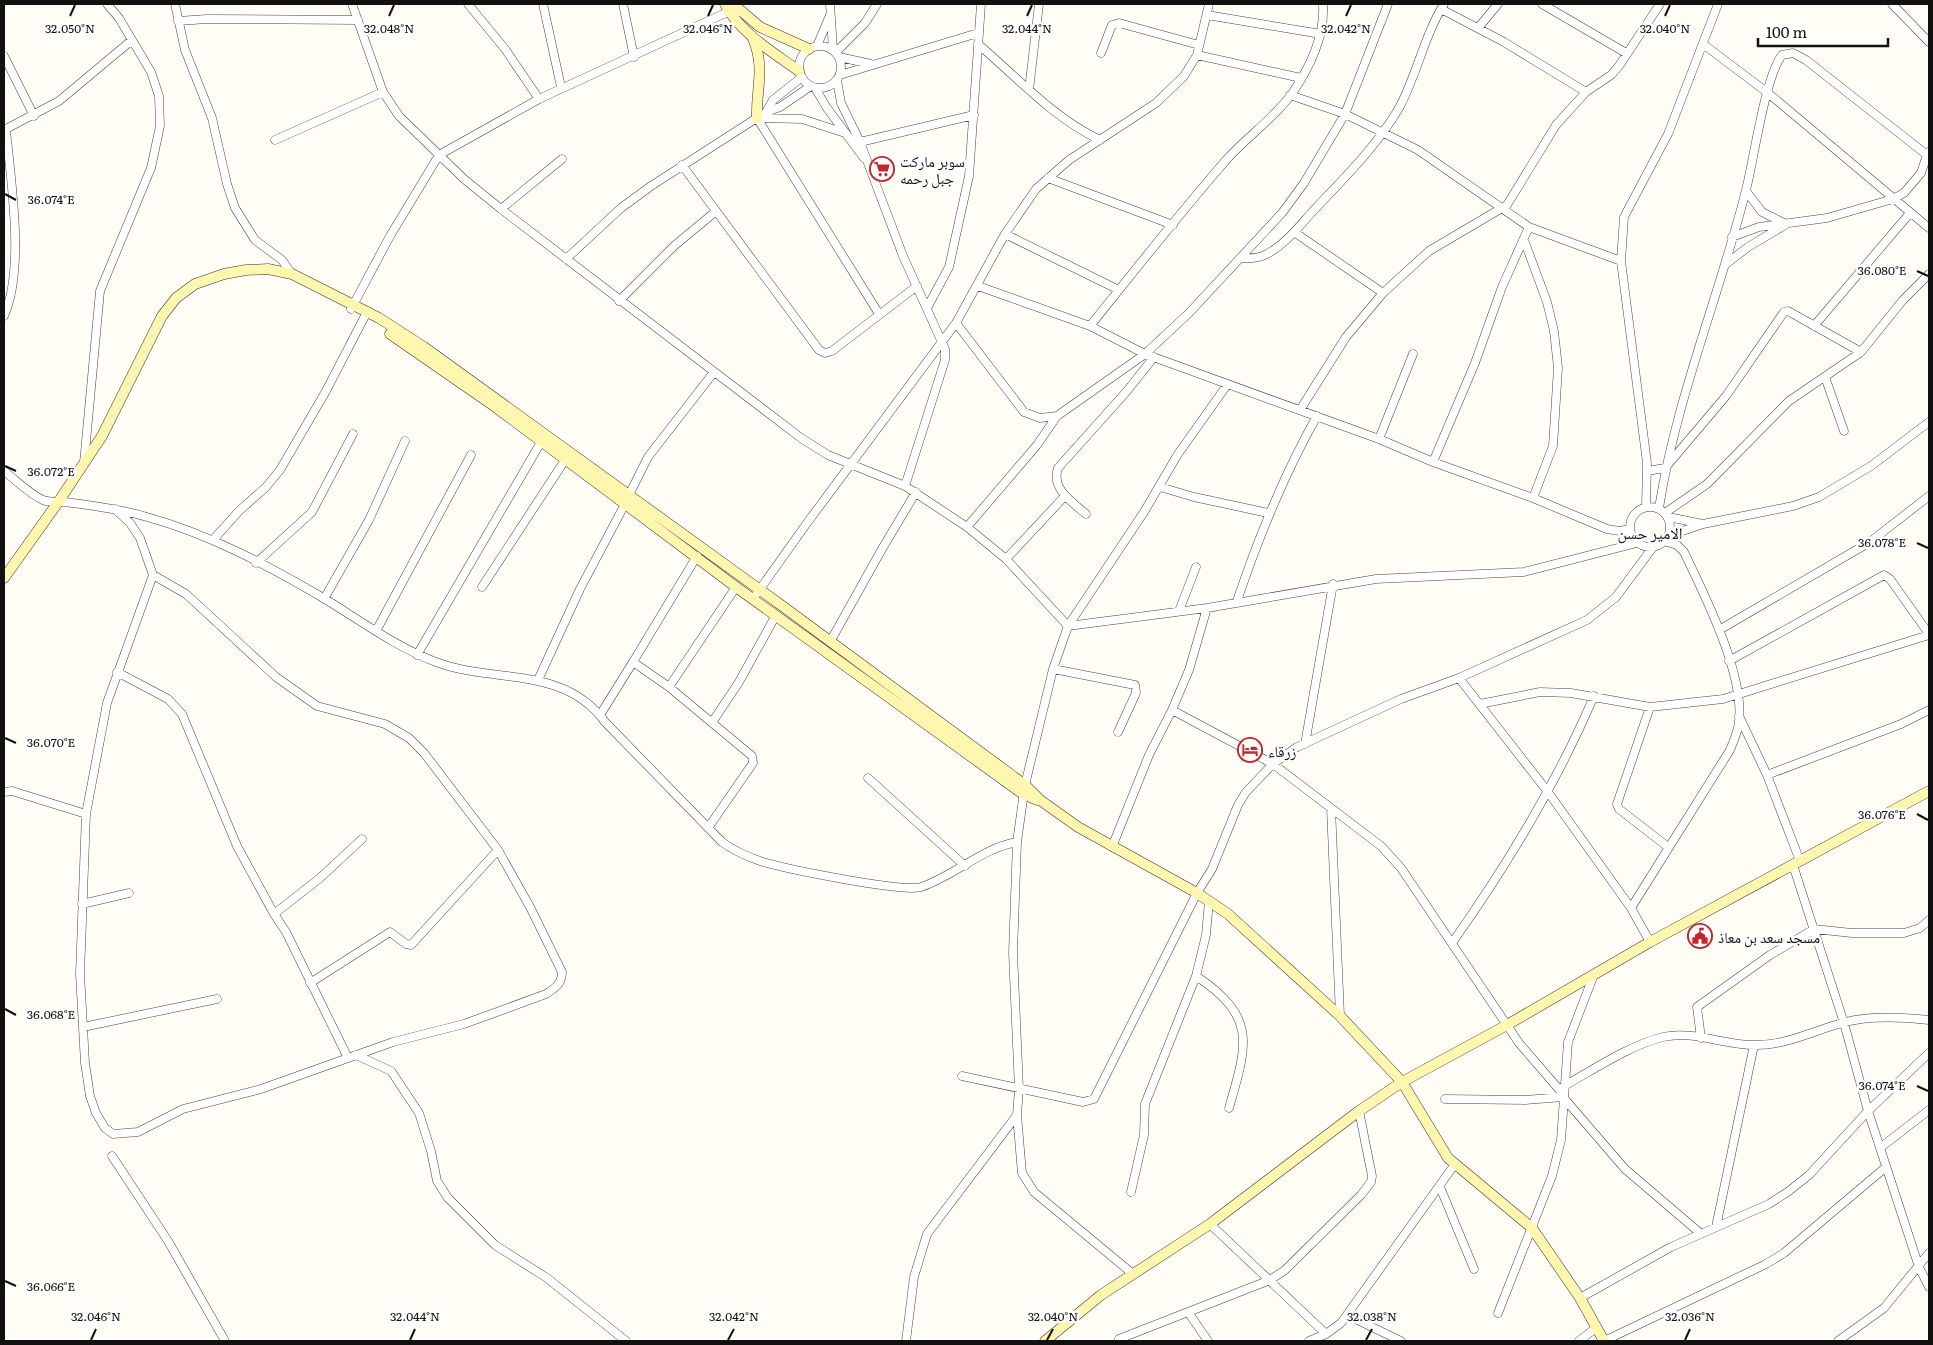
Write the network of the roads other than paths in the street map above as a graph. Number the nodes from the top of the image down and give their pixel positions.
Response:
1 (107, 4) edge
2 (175, 4) edge
3 (352, 4) edge
4 (468, 4) edge
5 (542, 4) edge
6 (623, 4) edge
7 (830, 4) edge
8 (877, 4) edge
9 (981, 4) edge
10 (1039, 4) edge
11 (1209, 4) edge
12 (1323, 4) edge
13 (1388, 4) edge
14 (1498, 4) edge
15 (1542, 4) edge
16 (1718, 4) edge
17 (1892, 4) edge
18 (1656, 5) edge
19 (731, 7) edge
20 (1442, 7) edge
21 (830, 13) junction
22 (1206, 15) junction
23 (358, 20) junction
24 (178, 21) junction
25 (1478, 28) junction
26 (978, 33) junction
27 (1320, 34) junction
28 (752, 35) junction
29 (132, 40) junction
30 (1929, 42) edge
31 (978, 44) junction
32 (1703, 44) junction
33 (1199, 45) junction
34 (813, 47) junction
35 (836, 53) junction
36 (1101, 53) dead end
37 (1626, 53) junction
38 (1197, 54) junction
39 (4, 56) edge
40 (634, 57) junction
41 (871, 64) junction
42 (800, 74) junction
43 (838, 78) junction
44 (1301, 78) junction
45 (813, 87) junction
46 (561, 88) junction
47 (1029, 90) junction
48 (383, 92) junction
49 (1586, 92) junction
50 (1768, 93) junction
51 (1290, 95) junction
52 (539, 99) junction
53 (766, 112) junction
54 (1345, 114) junction
55 (974, 115) junction
56 (34, 116) junction
57 (757, 118) junction
58 (5, 130) edge
59 (1383, 132) junction
60 (845, 133) junction
61 (275, 140) dead end
62 (1100, 140) junction
63 (860, 142) junction
64 (1928, 153) edge
65 (439, 155) junction
66 (562, 159) dead end
67 (869, 164) junction
68 (682, 165) junction
69 (1048, 178) junction
70 (1746, 190) junction
71 (1893, 199) junction
72 (501, 209) junction
73 (1501, 210) junction
74 (715, 212) junction
75 (1910, 213) junction
76 (1786, 224) junction
77 (1173, 225) junction
78 (1528, 228) junction
79 (1929, 228) edge
80 (1294, 232) junction
81 (1005, 234) junction
82 (1732, 237) junction
83 (1524, 240) junction
84 (1241, 258) junction
85 (566, 259) junction
86 (1621, 261) junction
87 (1726, 264) junction
88 (292, 274) junction
89 (1929, 274) edge
90 (916, 286) junction
91 (978, 286) junction
92 (1118, 290) junction
93 (1383, 293) junction
94 (620, 301) junction
95 (350, 306) junction
96 (927, 308) junction
97 (366, 314) junction
98 (879, 314) junction
99 (4, 316) edge
100 (956, 323) junction
101 (1090, 326) junction
102 (1814, 326) junction
103 (943, 340) junction
104 (1862, 352) junction
105 (1145, 354) junction
106 (1413, 354) dead end
107 (1154, 357) junction
108 (714, 372) junction
109 (1824, 377) junction
110 (1227, 385) junction
111 (1300, 410) junction
112 (1057, 416) junction
113 (1317, 416) junction
114 (1929, 422) edge
115 (1844, 431) dead end
116 (353, 434) dead end
117 (543, 438) junction
118 (1379, 439) junction
119 (405, 441) dead end
120 (471, 455) dead end
121 (565, 460) junction
122 (1434, 462) junction
123 (84, 464) junction
124 (850, 465) junction
125 (1665, 468) junction
126 (4, 471) edge
127 (1648, 471) junction
128 (905, 486) junction
129 (1160, 487) junction
130 (916, 492) junction
131 (1065, 496) junction
132 (1929, 496) edge
133 (1533, 498) junction
134 (627, 500) junction
135 (59, 501) junction
136 (1646, 507) junction
137 (115, 510) junction
138 (1268, 513) junction
139 (1664, 513) junction
140 (1086, 514) dead end
141 (1703, 524) junction
142 (967, 527) junction
143 (1630, 529) junction
144 (1666, 538) junction
145 (213, 540) junction
146 (1637, 543) junction
147 (1653, 547) junction
148 (697, 556) junction
149 (1006, 560) junction
150 (256, 563) junction
151 (1196, 567) dead end
152 (153, 575) junction
153 (4, 578) edge
154 (1333, 584) junction
155 (482, 587) dead end
156 (736, 587) junction
157 (760, 590) junction
158 (324, 599) junction
159 (753, 599) junction
160 (1237, 602) junction
161 (1207, 608) junction
162 (1179, 611) junction
163 (776, 615) junction
164 (1068, 626) junction
165 (1719, 630) junction
166 (376, 631) junction
167 (1929, 635) edge
168 (830, 642) junction
169 (418, 654) junction
170 (1729, 661) junction
171 (633, 662) junction
172 (1053, 669) junction
173 (117, 672) junction
174 (1459, 678) junction
175 (538, 680) junction
176 (669, 687) junction
177 (1738, 695) junction
178 (1594, 696) junction
179 (1480, 704) junction
180 (1650, 707) junction
181 (1172, 710) junction
182 (1929, 710) edge
183 (600, 715) junction
184 (1738, 715) junction
185 (713, 721) junction
186 (1118, 732) dead end
187 (1305, 744) junction
188 (1273, 764) junction
189 (1767, 775) junction
190 (868, 778) dead end
191 (1024, 790) junction
192 (1929, 791) edge
193 (4, 792) edge
194 (1548, 792) junction
195 (1331, 808) junction
196 (86, 814) junction
197 (708, 828) junction
198 (362, 839) dead end
199 (1017, 842) junction
200 (1112, 847) junction
201 (1668, 848) junction
202 (498, 850) junction
203 (1796, 863) junction
204 (964, 866) junction
205 (129, 893) dead end
206 (1197, 893) junction
207 (1209, 901) junction
208 (82, 904) junction
209 (1631, 908) junction
210 (274, 914) junction
211 (1929, 920) edge
212 (1814, 929) junction
213 (1650, 942) junction
214 (1452, 943) junction
215 (1196, 976) junction
216 (1592, 977) junction
217 (310, 983) junction
218 (217, 999) dead end
219 (1340, 1016) junction
220 (1929, 1020) edge
221 (1844, 1023) junction
222 (1507, 1025) junction
223 (83, 1027) junction
224 (1701, 1038) junction
225 (1754, 1046) junction
226 (1929, 1053) edge
227 (352, 1057) junction
228 (962, 1076) dead end
229 (1402, 1082) junction
230 (1018, 1089) junction
231 (1563, 1092) junction
232 (1445, 1099) dead end
233 (1228, 1108) dead end
234 (1929, 1110) edge
235 (1359, 1111) junction
236 (1868, 1111) junction
237 (1017, 1115) junction
238 (1880, 1148) junction
239 (112, 1156) dead end
240 (1455, 1164) junction
241 (1886, 1167) junction
242 (1440, 1186) junction
243 (1131, 1192) dead end
244 (1210, 1224) junction
245 (1716, 1227) junction
246 (1532, 1228) junction
247 (1700, 1233) junction
248 (1929, 1253) edge
249 (1919, 1267) junction
250 (1474, 1269) dead end
251 (1133, 1274) junction
252 (1270, 1280) junction
253 (1929, 1287) edge
254 (1580, 1298) junction
255 (1188, 1312) junction
256 (1498, 1313) dead end
257 (1347, 1315) junction
258 (1597, 1326) junction
259 (1326, 1334) junction
260 (224, 1339) edge
261 (1119, 1339) dead end
262 (232, 1341) edge
263 (626, 1341) edge
264 (906, 1341) edge
265 (1045, 1341) edge
266 (1208, 1341) edge
267 (1309, 1341) edge
268 (1401, 1341) edge
269 (1579, 1341) edge
270 (1604, 1341) edge
271 (1838, 1341) edge

1 - 29 street
2 - 24 street
3 - 23 street
4 - 52 street
5 - 46 street
6 - 40 street
7 - 21 street
8 - 35 street
9 - 26 street
10 - 47 street
11 - 22 street
12 - 27 street
13 - 54 street
14 - 25 street
15 - 37 street
16 - 32 street
17 - 30 street
18 - 37 street
19 - 28 street
19 - 34 street
19 - 40 street
20 - 25 street
20 - 59 street
21 - 34 street
21 - 35 street
22 - 27 street
22 - 33 street
23 - 24 street
23 - 48 street
24 - 88 street
25 - 49 street
26 - 31 street
26 - 41 street
27 - 44 street
28 - 42 street
28 - 57 street
29 - 56 street
29 - 123 street
31 - 47 street
31 - 55 street
32 - 50 street
32 - 86 street
33 - 36 street
33 - 38 street
34 - 35 street
34 - 42 street
35 - 41 street
35 - 43 street
37 - 49 street
38 - 44 street
38 - 62 street
39 - 56 street
40 - 46 street
41 - 43 street
42 - 45 street
42 - 53 street
43 - 45 street
43 - 63 street
44 - 51 street
45 - 53 street
45 - 60 street
46 - 52 street
47 - 62 street
48 - 61 street
48 - 65 street
49 - 73 street
50 - 64 street
50 - 70 street
50 - 71 street
51 - 54 street
51 - 77 street
52 - 65 street
53 - 57 street
54 - 59 street
54 - 84 street
55 - 63 street
55 - 96 street
56 - 58 street
57 - 60 street
57 - 68 street
57 - 98 street
58 - 99 street
59 - 73 street
59 - 80 street
60 - 67 street
62 - 69 street
63 - 67 street
64 - 71 street
65 - 72 street
65 - 95 street
66 - 72 street
67 - 90 street
68 - 74 street
68 - 85 street
69 - 77 street
69 - 81 street
70 - 76 street
70 - 82 street
71 - 75 street
71 - 76 street
72 - 85 street
73 - 78 street
73 - 93 street
74 - 94 street
74 - 98 street
75 - 79 street
75 - 102 street
76 - 82 street
76 - 87 street
77 - 92 street
78 - 83 street
78 - 86 street
80 - 84 street
80 - 93 street
81 - 91 street
81 - 92 street
82 - 87 street
83 - 122 street
83 - 133 street
84 - 105 street
85 - 94 street
86 - 127 street
87 - 125 street
88 - 95 street
88 - 123 street
89 - 104 street
90 - 96 street
90 - 98 street
91 - 100 street
91 - 101 street
92 - 101 street
93 - 111 street
94 - 108 street
95 - 97 street
96 - 103 street
97 - 117 street
97 - 145 street
100 - 103 street
100 - 112 street
101 - 105 street
102 - 104 street
102 - 125 street
103 - 124 street
103 - 128 street
104 - 109 street
105 - 107 street
105 - 112 street
106 - 118 street
107 - 110 street
107 - 131 street
108 - 124 street
108 - 134 street
109 - 115 street
109 - 139 street
110 - 111 street
110 - 129 street
111 - 113 street
112 - 142 street
113 - 118 street
113 - 138 street
114 - 141 street
116 - 150 street
117 - 121 street
117 - 134 street
117 - 169 street
118 - 122 street
119 - 158 street
120 - 166 street
121 - 134 street
121 - 155 street
122 - 133 street
123 - 135 street
124 - 128 street
124 - 157 street
125 - 127 street
125 - 139 street
126 - 135 street
127 - 136 street
128 - 130 street
129 - 138 street
129 - 164 street
130 - 142 street
130 - 168 street
131 - 140 street
131 - 149 street
132 - 165 street
133 - 143 street
134 - 148 street
134 - 157 street
134 - 175 street
135 - 137 street
135 - 153 street
136 - 139 street
136 - 143 street
137 - 145 street
137 - 152 street
138 - 160 street
139 - 141 street
139 - 144 street
141 - 144 street
142 - 149 street
143 - 146 street
144 - 147 street
144 - 165 street
145 - 150 street
146 - 147 street
146 - 154 street
147 - 174 street
148 - 156 street
148 - 171 street
149 - 164 street
150 - 158 street
151 - 162 street
152 - 173 street
152 - 202 street
154 - 160 street
154 - 187 street
156 - 159 street
156 - 176 street
157 - 159 street
157 - 168 street
158 - 166 street
159 - 163 street
160 - 161 street
161 - 162 street
161 - 181 street
162 - 164 street
163 - 185 street
163 - 191 street
164 - 172 street
165 - 170 street
166 - 169 street
167 - 170 street
167 - 177 street
168 - 191 street
169 - 175 street
170 - 177 street
171 - 176 street
171 - 183 street
172 - 186 street
172 - 191 street
173 - 196 street
173 - 210 street
174 - 179 street
174 - 187 street
175 - 183 street
176 - 185 street
177 - 180 street
177 - 184 street
178 - 179 street
178 - 180 street
178 - 194 street
179 - 194 street
180 - 201 street
181 - 188 street
181 - 200 street
182 - 189 street
183 - 197 street
184 - 189 street
184 - 201 street
185 - 197 street
187 - 188 street
188 - 195 street
188 - 206 street
189 - 203 street
190 - 204 street
191 - 199 street
191 - 200 street
192 - 203 street
193 - 196 street
194 - 209 street
194 - 214 street
195 - 214 street
195 - 219 street
196 - 208 street
197 - 204 street
198 - 210 street
199 - 204 street
199 - 230 street
200 - 206 street
201 - 209 street
202 - 217 street
202 - 227 street
203 - 212 street
203 - 213 street
205 - 208 street
206 - 207 street
206 - 230 street
207 - 215 street
207 - 219 street
208 - 223 street
209 - 213 street
210 - 217 street
211 - 212 street
212 - 221 street
212 - 224 street
213 - 216 street
214 - 222 street
215 - 233 street
215 - 243 street
216 - 222 street
216 - 231 street
217 - 227 street
218 - 223 street
219 - 229 street
220 - 221 street
221 - 225 street
221 - 236 street
222 - 229 street
222 - 231 street
223 - 227 street
224 - 225 street
224 - 231 street
225 - 245 street
226 - 236 street
227 - 263 street
228 - 230 street
229 - 235 street
229 - 240 street
230 - 237 street
231 - 232 street
231 - 246 street
231 - 247 street
234 - 238 street
235 - 244 street
235 - 252 street
236 - 238 street
236 - 245 street
237 - 251 street
237 - 264 street
238 - 241 street
239 - 260 street
240 - 242 street
240 - 246 street
241 - 249 street
241 - 270 street
242 - 250 street
242 - 257 street
244 - 251 street
244 - 252 street
245 - 247 street
246 - 254 street
246 - 256 street
247 - 254 street
248 - 249 street
249 - 253 street
249 - 271 street
251 - 265 street
252 - 255 street
252 - 259 street
254 - 258 street
255 - 261 street
255 - 266 street
257 - 259 street
257 - 268 street
258 - 269 street
258 - 270 street
259 - 267 street
260 - 262 street

